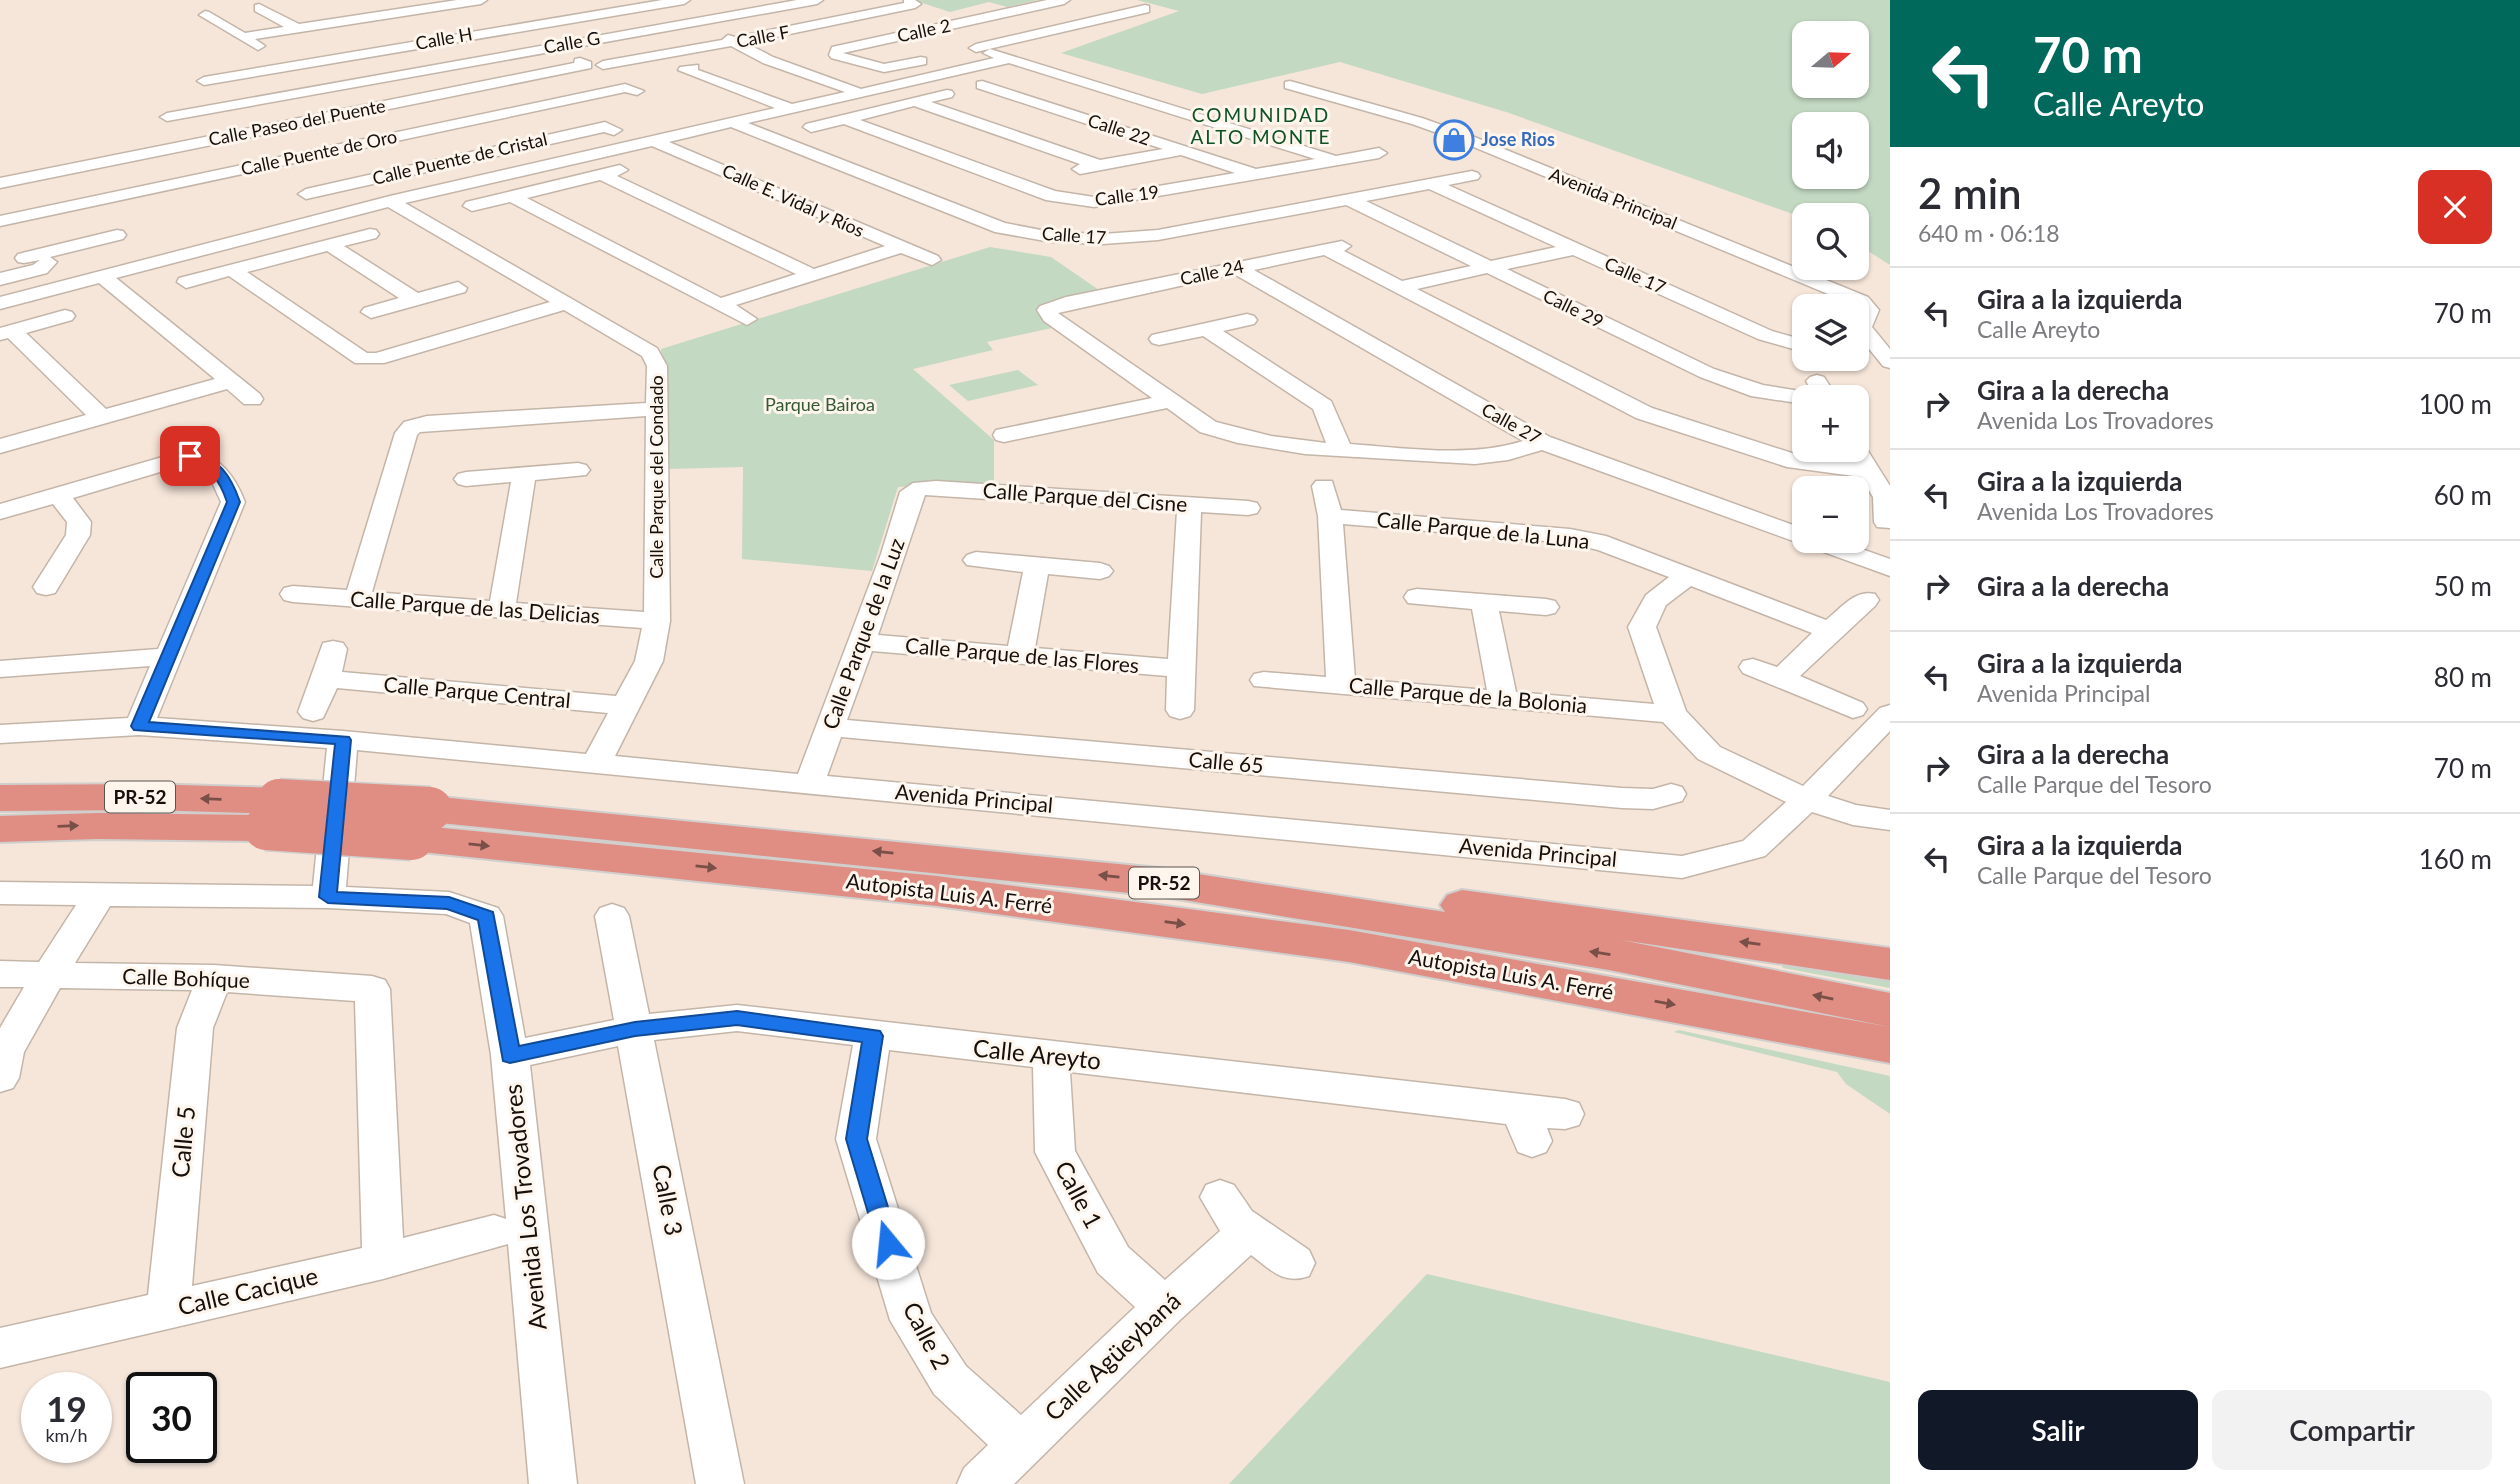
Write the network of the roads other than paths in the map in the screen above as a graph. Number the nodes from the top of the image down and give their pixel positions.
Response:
1 (399, 0) edge
2 (481, 0) edge
3 (637, 0) edge
4 (684, 0) edge
5 (817, 0) edge
6 (1064, 0) edge
7 (1124, 0) edge
8 (909, 2) dead end
9 (652, 6) junction
10 (259, 8) dead end
11 (205, 15) dead end
12 (277, 18) junction
13 (696, 22) junction
14 (298, 29) junction
15 (243, 37) junction
16 (733, 42) junction
17 (935, 58) dead end
18 (1014, 60) junction
19 (580, 62) dead end
20 (603, 65) dead end
21 (291, 66) junction
22 (694, 68) dead end
23 (1009, 78) dead end
24 (204, 81) dead end
25 (982, 85) junction
26 (1290, 85) dead end
27 (328, 87) junction
28 (637, 91) dead end
29 (860, 93) junction
30 (348, 98) dead end
31 (916, 102) junction
32 (367, 109) junction
33 (791, 109) junction
34 (167, 117) dead end
35 (1253, 117) dead end
36 (845, 119) junction
37 (734, 123) junction
38 (1227, 125) junction
39 (811, 127) dead end
40 (614, 130) dead end
41 (1489, 132) dead end
42 (412, 133) junction
43 (1462, 137) junction
44 (654, 141) junction
45 (1182, 150) junction
46 (1379, 153) dead end
47 (461, 159) junction
48 (1337, 160) junction
49 (1098, 166) junction
50 (627, 168) dead end
51 (1061, 172) dead end
52 (603, 175) junction
53 (1256, 175) junction
54 (1472, 176) dead end
55 (496, 177) junction
56 (0, 183) edge
57 (1431, 184) junction
58 (306, 194) dead end
59 (1150, 194) junction
60 (513, 197) junction
61 (1348, 200) junction
62 (390, 201) junction
63 (472, 206) dead end
64 (0, 221) edge
65 (1207, 226) junction
66 (370, 234) dead end
67 (117, 235) dead end
68 (330, 245) junction
69 (899, 248) junction
70 (1574, 249) junction
71 (50, 251) junction
72 (24, 258) dead end
73 (932, 260) dead end
74 (1237, 268) junction
75 (1489, 268) junction
76 (234, 271) junction
77 (813, 275) junction
78 (103, 277) junction
79 (0, 279) edge
80 (186, 282) dead end
81 (1399, 287) junction
82 (458, 288) dead end
83 (415, 300) junction
84 (0, 303) edge
85 (567, 303) junction
86 (720, 303) junction
87 (371, 312) dead end
88 (65, 316) dead end
89 (747, 319) dead end
90 (1247, 320) dead end
91 (1206, 328) junction
92 (6, 332) edge
93 (1159, 339) dead end
94 (1792, 342) edge
95 (1869, 357) edge
96 (1889, 361) edge
97 (228, 382) junction
98 (1792, 392) edge
99 (252, 399) dead end
100 (1169, 401) junction
101 (657, 409) junction
102 (101, 417) junction
103 (1004, 435) dead end
104 (1542, 442) junction
105 (0, 446) edge
106 (1339, 449) junction
107 (1864, 462) edge
108 (578, 470) dead end
109 (1869, 471) junction
110 (524, 475) junction
111 (466, 479) dead end
112 (1324, 486) dead end
113 (921, 488) joint
114 (58, 494) junction
115 (1189, 506) junction
116 (1248, 508) dead end
117 (0, 512) edge
118 (1331, 516) junction
119 (1886, 522) dead end
120 (1792, 533) edge
121 (1849, 553) edge
122 (976, 560) dead end
123 (1037, 566) junction
124 (1890, 568) edge
125 (1100, 571) dead end
126 (1687, 576) junction
127 (46, 587) dead end
128 (293, 594) dead end
129 (1417, 597) dead end
130 (358, 599) junction
131 (1866, 600) dead end
132 (1484, 602) junction
133 (1546, 607) dead end
134 (501, 611) junction
135 (657, 621) junction
136 (1830, 631) junction
137 (861, 642) junction
138 (333, 649) dead end
139 (170, 656) junction
140 (1020, 656) junction
141 (1753, 667) dead end
142 (0, 669) edge
143 (1182, 669) junction
144 (326, 679) junction
145 (1781, 679) junction
146 (1264, 680) dead end
147 (1341, 685) junction
148 (1503, 698) junction
149 (628, 706) junction
150 (1853, 709) dead end
151 (1180, 710) dead end
152 (313, 712) dead end
153 (1672, 714) junction
154 (1890, 714) edge
155 (139, 726) junction
156 (831, 727) junction
157 (0, 734) edge
158 (343, 740) junction
159 (596, 764) junction
160 (810, 784) junction
161 (1671, 794) dead end
162 (0, 798) edge
163 (1807, 800) junction
164 (272, 814) junction
165 (1890, 820) edge
166 (421, 823) junction
167 (0, 828) edge
168 (1159, 882) junction
169 (0, 893) edge
170 (101, 893) junction
171 (328, 897) junction
172 (612, 916) dead end
173 (1890, 964) edge
174 (0, 974) edge
175 (49, 975) junction
176 (214, 978) junction
177 (1890, 1010) edge
178 (635, 1029) junction
179 (1844, 1035) junction
180 (873, 1036) junction
181 (1890, 1045) edge
182 (510, 1055) junction
183 (1051, 1056) junction
184 (1890, 1058) edge
185 (0, 1078) edge
186 (1565, 1114) dead end
187 (1220, 1197) dead end
188 (494, 1231) dead end
189 (1248, 1232) junction
190 (383, 1261) junction
191 (1294, 1263) dead end
192 (1165, 1307) junction
193 (168, 1310) junction
194 (0, 1348) edge
195 (1021, 1445) junction
196 (554, 1484) edge
197 (720, 1484) edge
198 (981, 1484) edge

1 - 12 street
2 - 14 street
3 - 9 street
4 - 9 street, Calle H
5 - 13 street, Calle G
6 - 17 street, Calle 2
7 - 18 street, Calle 19
8 - 16 street, Calle F
9 - 13 street
9 - 21 street, Calle H
10 - 12 street
11 - 15 street
12 - 14 street
13 - 16 street
13 - 27 street, Calle G
14 - 15 street
15 - 21 street
16 - 20 street, Calle F
16 - 29 street
18 - 29 street
18 - 38 street, Calle 19
19 - 32 street, Calle Paseo del Puente
21 - 24 street, Calle H
21 - 27 street
22 - 33 street
23 - 25 street
25 - 31 street
25 - 45 street, Calle 22
26 - 43 street, Avenida Principal
27 - 34 street, Calle G
28 - 42 street, Calle Puente de Oro
29 - 33 street
30 - 32 street
31 - 36 street
31 - 49 street
32 - 42 street
32 - 56 street, Calle Paseo del Puente
33 - 37 street
35 - 38 street
36 - 39 street
36 - 59 street, Calle 19
37 - 44 street
37 - 65 street, Calle 17
38 - 48 street, Calle 19
40 - 47 street, Calle Puente de Cristal
41 - 43 street
42 - 47 street
42 - 64 street, Calle Puente de Oro
43 - 96 street, Avenida Principal
44 - 55 street
44 - 69 street, Calle E. Vidal y Ríos
45 - 49 street
45 - 53 street, Calle 22
46 - 48 street, Calle 19
47 - 55 street
47 - 58 street, Calle Puente de Cristal
48 - 53 street, Calle 19
49 - 51 street
50 - 52 street
52 - 60 street
52 - 77 street
53 - 59 street, Calle 19
54 - 57 street, Calle 17
55 - 62 street
57 - 61 street, Calle 17
57 - 70 street, Calle 17
59 - 65 street
60 - 63 street
60 - 86 street
61 - 65 street, Calle 17
61 - 75 street, Calle 29
62 - 78 street
62 - 85 street, Calle Parque del Condado
66 - 68 street
67 - 71 street
68 - 76 street
68 - 83 street
69 - 73 street, Calle E. Vidal y Ríos
69 - 77 street
70 - 75 street
70 - 94 street, Calle 17
71 - 72 street
71 - 79 street
74 - 81 street, Calle 24
74 - 100 street, Calle 24
74 - 104 street, Calle 27
75 - 81 street
75 - 98 street, Calle 29
76 - 80 street
76 - 85 street
77 - 86 street
78 - 84 street
78 - 97 street
81 - 109 street, Calle 24
82 - 83 street
83 - 87 street
85 - 101 street, Calle Parque del Condado
86 - 89 street
88 - 92 street
90 - 91 street
91 - 93 street
91 - 106 street
92 - 102 street
95 - 96 street
97 - 99 street
97 - 102 street
100 - 103 street
100 - 106 street, Calle 24
101 - 130 street
101 - 135 street, Calle Parque del Condado
102 - 105 street
104 - 106 street, Calle 24
104 - 120 street, Calle 27
107 - 109 street
108 - 110 street
109 - 119 street
110 - 111 street
110 - 134 street
112 - 118 street
113 - 115 street, Calle Parque del Cisne
113 - 137 street, Calle Parque de la Luz
114 - 117 street
114 - 127 street
114 - 139 street
115 - 116 street, Calle Parque del Cisne
115 - 143 street
118 - 126 street, Calle Parque de la Luna
118 - 147 street
121 - 124 street
122 - 123 street
123 - 125 street
123 - 140 street
126 - 136 street, Calle Parque de la Luna
126 - 153 street
128 - 130 street, Calle Parque de las Delicias
129 - 132 street
130 - 134 street, Calle Parque de las Delicias
131 - 136 street
132 - 133 street
132 - 148 street
134 - 135 street, Calle Parque de las Delicias
135 - 149 street, Calle Parque del Condado
136 - 145 street
137 - 140 street, Calle Parque de las Flores
137 - 156 street, Calle Parque de la Luz
138 - 144 street
139 - 142 street
139 - 155 street
140 - 143 street, Calle Parque de las Flores
141 - 145 street
143 - 151 street
144 - 149 street, Calle Parque Central
144 - 152 street
145 - 150 street
146 - 147 street, Calle Parque de la Bolonia
147 - 148 street, Calle Parque de la Bolonia
148 - 153 street, Calle Parque de la Bolonia
149 - 159 street, Calle Parque del Condado
153 - 163 street
154 - 163 street, Avenida Principal
155 - 157 street, Avenida Principal
155 - 158 street, Avenida Principal
156 - 160 street, Calle Parque de la Luz
156 - 161 street, Calle 65
158 - 159 street, Avenida Principal
158 - 171 street
159 - 160 street, Avenida Principal
160 - 163 street, Avenida Principal
164 -> 162 highway, Autopista Luis A. Ferré / PR-52
163 - 165 street
164 - 166 highway, Autopista Luis A. Ferré / PR-52, bridge
167 -> 164 highway, Autopista Luis A. Ferré / PR-52
168 -> 166 highway, Autopista Luis A. Ferré / PR-52
166 -> 179 highway, Autopista Luis A. Ferré / PR-52
173 -> 168 highway
177 -> 168 highway, Autopista Luis A. Ferré / PR-52
169 - 170 street, Avenida Los Trovadores
170 - 171 street, Avenida Los Trovadores
170 - 175 street
171 - 182 street, Avenida Los Trovadores
172 - 178 street, Calle 3
174 - 175 street, Calle Bohíque
175 - 176 street, Calle Bohíque
175 - 185 street
176 - 190 street, Calle Bohíque
176 - 193 street, Calle 5
178 - 180 street, Calle Areyto
178 - 182 street, Calle Areyto
178 - 197 street, Calle 3
179 - 181 highway, Autopista Luis A. Ferré / PR-52
179 - 184 highway
180 - 183 street, Calle Areyto
180 - 195 street, Calle 2
182 - 196 street, Avenida Los Trovadores
183 - 186 street, Calle Areyto
183 - 192 street, Calle 1
187 - 189 street
188 - 190 street, Calle Cacique
189 - 191 street
189 - 192 street, Calle Agüeybaná
190 - 193 street, Calle Cacique
192 - 195 street, Calle Agüeybaná
193 - 194 street, Calle Cacique
195 - 198 street, Calle Agüeybaná

